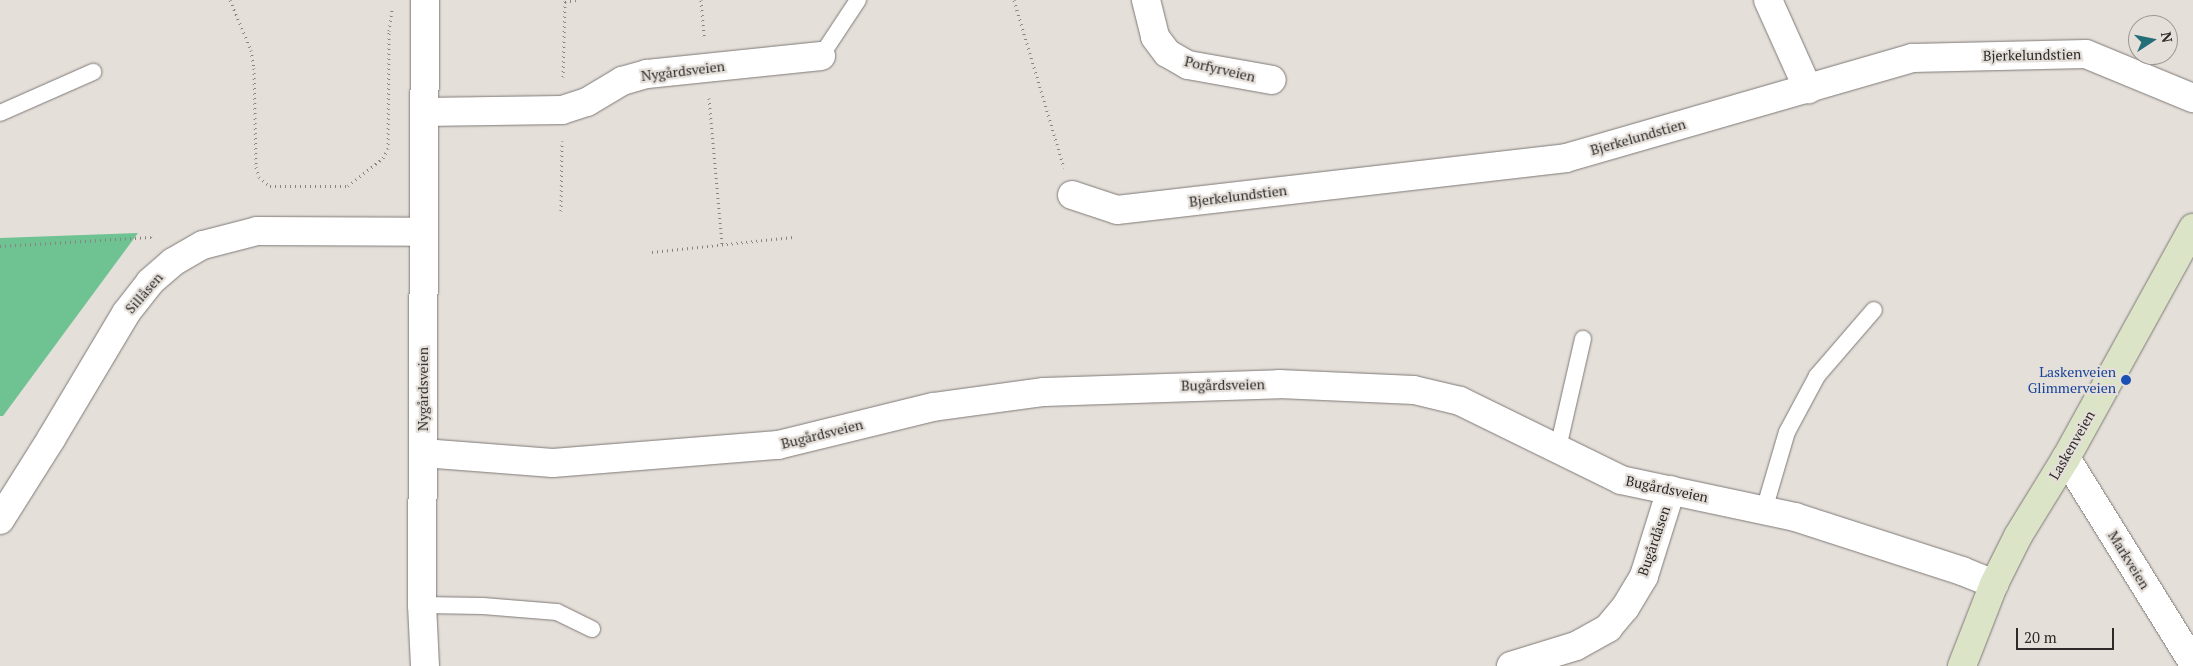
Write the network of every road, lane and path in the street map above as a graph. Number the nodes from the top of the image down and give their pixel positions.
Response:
1 (230, 0) edge
2 (425, 0) edge
3 (576, 0) edge
4 (701, 0) edge
5 (858, 0) edge
6 (1014, 0) edge
7 (1146, 0) edge
8 (1768, 0) edge
9 (565, 2) dead end
10 (392, 7) dead end
11 (821, 56) joint
12 (706, 68) junction
13 (93, 72) dead end
14 (1272, 80) dead end
15 (1808, 89) junction
16 (2193, 98) edge
17 (424, 112) junction
18 (0, 113) edge
19 (1072, 195) joint
20 (2193, 229) edge
21 (424, 232) junction
22 (794, 237) dead end
23 (722, 244) junction
24 (0, 246) edge
25 (652, 252) dead end
26 (173, 262) junction
27 (1874, 310) dead end
28 (1583, 339) dead end
29 (1558, 448) junction
30 (423, 453) junction
31 (2066, 458) junction
32 (1671, 490) junction
33 (1764, 510) junction
34 (0, 520) edge
35 (1994, 584) junction
36 (422, 605) junction
37 (592, 629) dead end
38 (2193, 663) edge
39 (425, 666) edge
40 (1511, 666) edge
41 (1962, 666) edge

1 - 10 path
2 - 17 street, Nygårdsveien
3 - 9 path
4 - 12 path
5 - 11 lane, Nygårdsveien
6 - 19 path
7 - 14 street, Porfyrveien
8 - 15 street
11 - 12 street, Nygårdsveien
12 - 17 street, Nygårdsveien
12 - 23 path
13 - 18 lane
15 - 16 street, Bjerkelundstien
15 - 19 street, Bjerkelundstien
17 - 21 street, Nygårdsveien
20 - 31 street, Laskenveien
21 - 26 street, Sillåsen
21 - 30 street, Nygårdsveien
22 - 23 path
23 - 25 path
24 - 26 path
26 - 34 street, Sillåsen
27 - 33 lane
28 - 29 lane
29 - 30 street, Bugårdsveien
29 - 32 street, Bugårdsveien
30 - 36 street, Nygårdsveien
31 - 35 street, Laskenveien
31 - 38 street, Markveien
32 - 33 street, Bugårdsveien
32 - 40 street, Bugårdåsen
33 - 35 street, Bugårdsveien
35 - 41 street, Laskenveien
36 - 37 lane
36 - 39 street, Nygårdsveien

